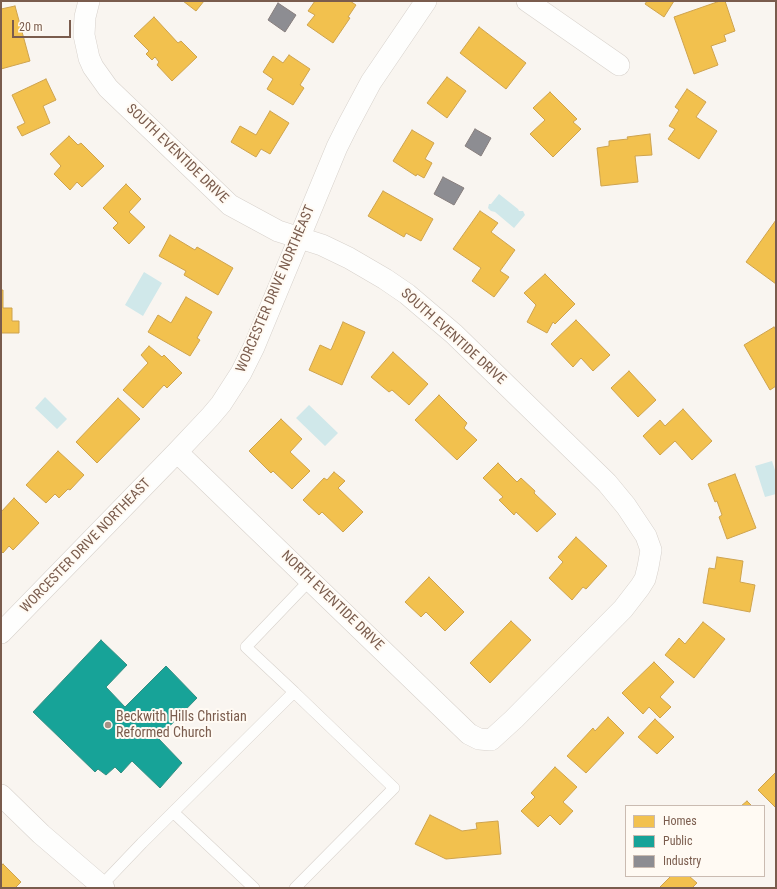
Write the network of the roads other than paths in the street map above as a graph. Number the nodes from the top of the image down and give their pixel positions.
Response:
1 (426, 1) edge
2 (527, 1) edge
3 (87, 9) edge
4 (619, 65) dead end
5 (299, 237) junction
6 (177, 452) junction
7 (310, 580) junction
8 (1, 633) edge
9 (294, 692) junction
10 (491, 740) joint
11 (1, 796) edge
12 (173, 812) junction
13 (103, 887) edge
14 (254, 888) edge
15 (295, 888) edge

1 - 5 street, WORCESTER DRIVE NORTHEAST
2 - 4 street
3 - 5 street, SOUTH EVENTIDE DRIVE
5 - 6 street, WORCESTER DRIVE NORTHEAST
5 - 10 street, SOUTH EVENTIDE DRIVE
6 - 7 street, NORTH EVENTIDE DRIVE
6 - 8 street, WORCESTER DRIVE NORTHEAST
7 - 9 lane
7 - 10 street, NORTH EVENTIDE DRIVE
9 - 12 lane
9 - 15 lane
11 - 13 street
12 - 13 lane
12 - 14 lane

